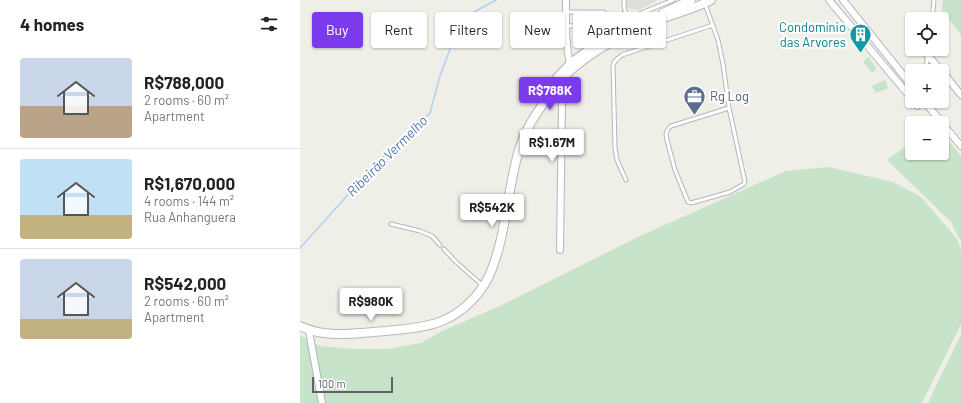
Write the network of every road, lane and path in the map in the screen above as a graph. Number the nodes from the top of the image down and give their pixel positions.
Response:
1 (566, 0) edge
2 (624, 0) edge
3 (673, 0) edge
4 (691, 0) edge
5 (829, 0) edge
6 (843, 0) edge
7 (934, 0) edge
8 (706, 1) edge
9 (566, 12) junction
10 (573, 12) edge
11 (666, 12) edge
12 (933, 12) edge
13 (713, 25) junction
14 (566, 26) junction
15 (573, 26) edge
16 (593, 48) edge
17 (570, 67) junction
18 (905, 77) edge
19 (559, 79) junction
20 (949, 80) edge
21 (905, 91) edge
22 (961, 95) edge
23 (728, 108) junction
24 (930, 108) edge
25 (961, 146) edge
26 (626, 180) dead end
27 (391, 224) dead end
28 (440, 245) dead end
29 (444, 249) dead end
30 (560, 250) dead end
31 (484, 286) junction
32 (300, 326) edge
33 (309, 331) junction
34 (322, 403) edge

1 - 9 street
2 - 3 lane
4 - 11 main road
5 - 21 street
6 - 18 street
7 - 12 lane
8 - 13 lane
8 - 17 main road
9 - 10 lane
9 - 14 street
13 - 23 lane
13 - 26 lane
14 - 15 lane
14 - 17 street
16 - 17 main road
17 - 19 main road
19 - 30 street
19 - 31 main road
20 - 22 street
23 - 23 lane
24 - 25 street
27 - 28 lane
29 - 31 lane
31 - 33 main road
32 - 33 main road
33 - 34 street

